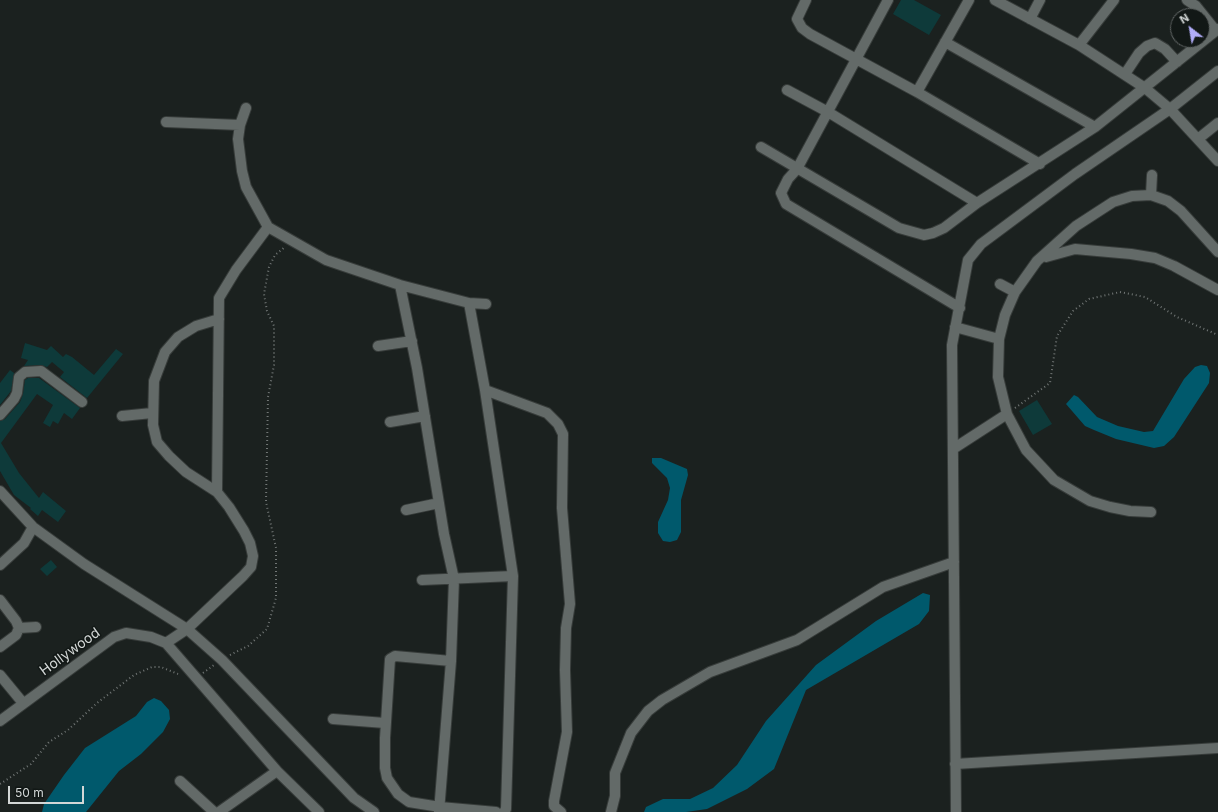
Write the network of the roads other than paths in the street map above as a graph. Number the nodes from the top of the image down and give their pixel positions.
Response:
1 (806, 0) edge
2 (888, 0) edge
3 (969, 0) edge
4 (995, 0) edge
5 (1040, 0) edge
6 (1114, 0) edge
7 (1187, 0) edge
8 (1030, 19) junction
9 (1217, 30) edge
10 (945, 42) junction
11 (1079, 45) junction
12 (857, 60) junction
13 (1178, 62) junction
14 (1218, 71) edge
15 (1125, 74) junction
16 (1145, 88) junction
17 (787, 90) dead end
18 (917, 92) junction
19 (246, 108) dead end
20 (1170, 108) junction
21 (828, 112) junction
22 (166, 122) dead end
23 (1218, 123) edge
24 (240, 125) junction
25 (1094, 127) junction
26 (1198, 139) junction
27 (761, 147) dead end
28 (1218, 161) edge
29 (1040, 164) junction
30 (797, 169) junction
31 (1152, 175) dead end
32 (1151, 195) junction
33 (977, 203) junction
34 (268, 227) junction
35 (1218, 252) edge
36 (1037, 261) junction
37 (1000, 284) dead end
38 (400, 285) junction
39 (1218, 290) edge
40 (1015, 292) junction
41 (469, 303) junction
42 (486, 304) dead end
43 (960, 308) junction
44 (219, 319) junction
45 (955, 327) junction
46 (999, 339) junction
47 (412, 341) junction
48 (378, 346) dead end
49 (485, 390) junction
50 (82, 402) dead end
51 (152, 413) junction
52 (1007, 414) junction
53 (0, 415) edge
54 (122, 416) dead end
55 (425, 416) junction
56 (390, 422) dead end
57 (953, 449) junction
58 (0, 491) edge
59 (217, 492) junction
60 (439, 503) junction
61 (406, 510) dead end
62 (1151, 512) dead end
63 (33, 527) junction
64 (954, 562) junction
65 (0, 564) edge
66 (513, 576) junction
67 (454, 579) junction
68 (422, 580) dead end
69 (0, 600) edge
70 (19, 628) junction
71 (36, 628) dead end
72 (187, 629) junction
73 (166, 642) junction
74 (0, 647) edge
75 (451, 661) junction
76 (0, 675) edge
77 (23, 703) junction
78 (333, 719) dead end
79 (0, 721) edge
80 (386, 723) junction
81 (1218, 748) edge
82 (955, 764) junction
83 (277, 771) junction
84 (180, 780) dead end
85 (440, 810) edge
86 (214, 812) edge
87 (219, 812) edge
88 (319, 812) edge
89 (374, 812) edge
90 (496, 812) edge
91 (504, 812) edge
92 (562, 812) edge
93 (610, 812) edge
94 (956, 812) edge

1 - 12 street
2 - 12 street
3 - 10 street
4 - 8 street
5 - 8 street
6 - 11 street
7 - 9 street
8 - 11 street
9 - 13 street
10 - 18 street
10 - 25 street
11 - 15 street
12 - 18 street
12 - 21 street
13 - 15 street
13 - 16 street
14 - 20 street
15 - 16 street
16 - 20 street
16 - 25 street
17 - 21 street
18 - 29 street
19 - 24 street
20 - 26 street
20 - 43 street
21 - 30 street
21 - 33 street
22 - 24 street
23 - 26 street
24 - 34 street
25 - 29 street
26 - 28 street
27 - 30 street
29 - 33 street
30 - 33 street
30 - 43 street
31 - 32 street
32 - 35 street
32 - 36 street
34 - 38 street
34 - 44 street
36 - 39 street
36 - 40 street
37 - 40 street
38 - 41 street
38 - 47 street
40 - 46 street
41 - 42 street
41 - 49 street
43 - 45 street
44 - 51 street
44 - 59 street
45 - 46 street
45 - 57 street
46 - 52 street
47 - 48 street
47 - 55 street
49 - 66 street
49 - 92 street
50 - 53 street
51 - 54 street
51 - 59 street
52 - 57 street
52 - 62 street
55 - 56 street
55 - 60 street
57 - 64 street
58 - 63 street
59 - 72 street
60 - 61 street
60 - 67 street
63 - 65 street
63 - 72 street
64 - 82 street
64 - 93 street
66 - 67 street
66 - 91 street
67 - 68 street
67 - 75 street
69 - 70 street
70 - 71 street
70 - 74 street
72 - 73 street
72 - 89 street
73 - 77 street, Hollywood
73 - 83 street
75 - 80 street
75 - 85 street
76 - 77 street
77 - 79 street, Hollywood
78 - 80 street
80 - 85 street
81 - 82 street
82 - 94 street
83 - 87 street
83 - 88 street
84 - 86 street
85 - 90 street

